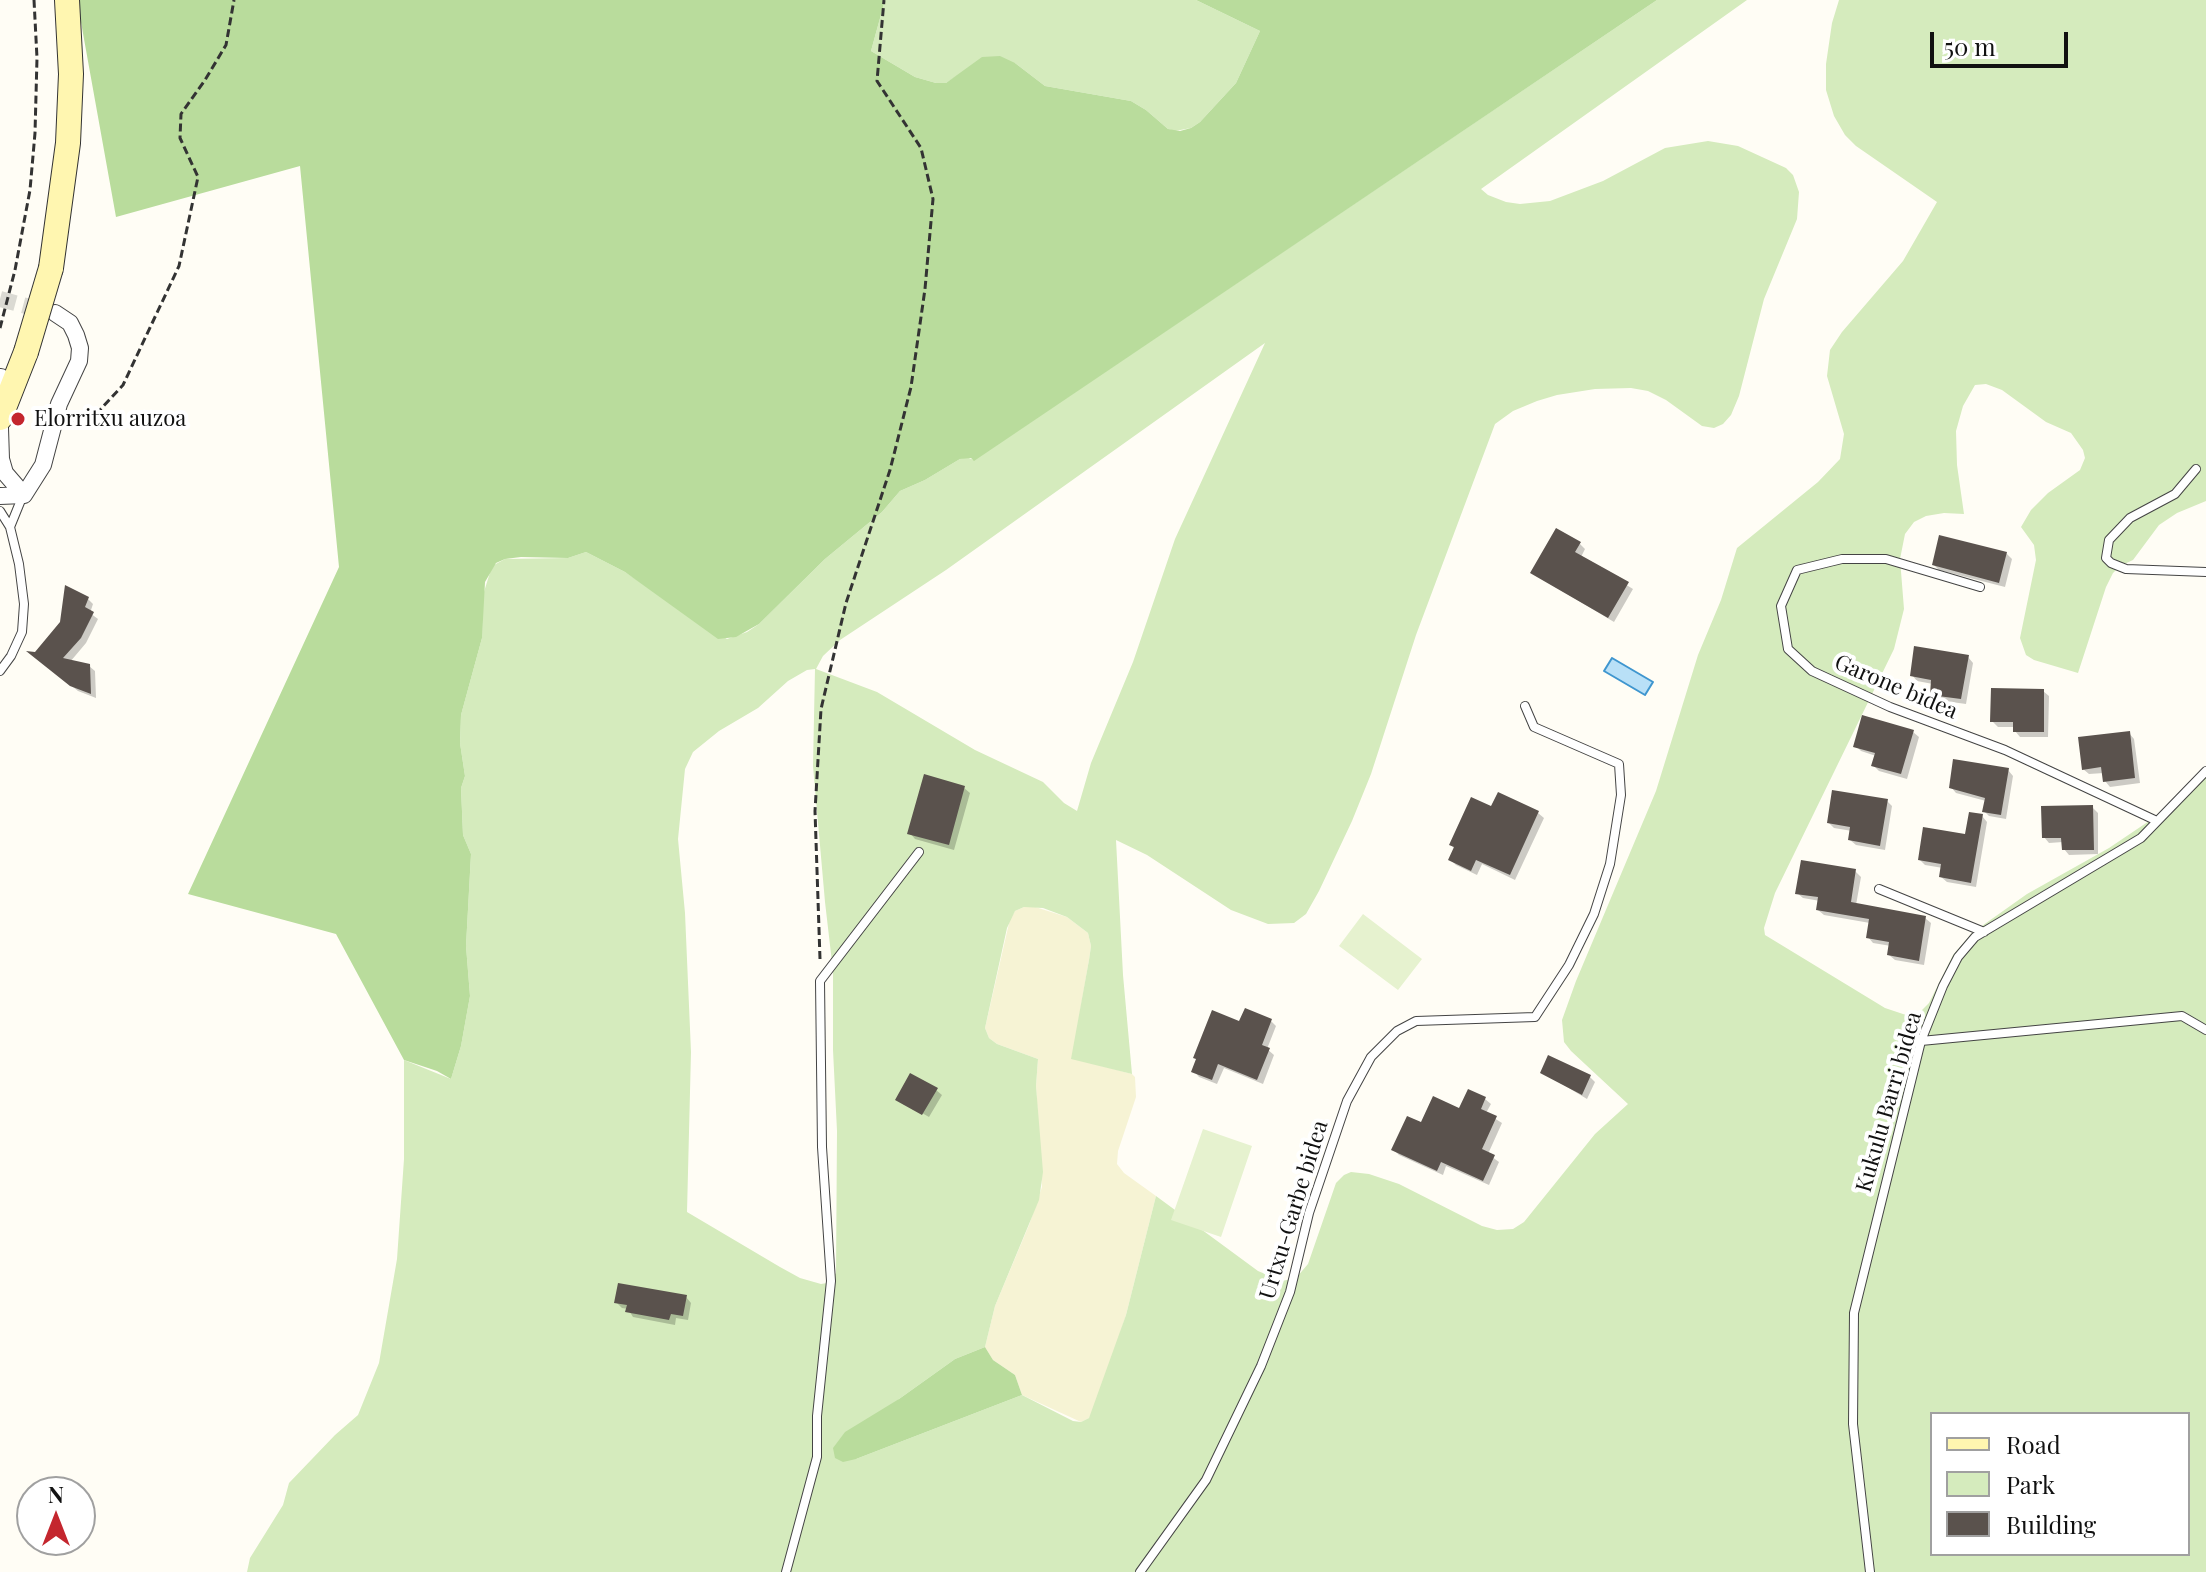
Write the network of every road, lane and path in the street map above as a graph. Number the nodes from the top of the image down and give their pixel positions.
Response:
1 (34, 0) edge
2 (52, 0) edge
3 (67, 0) edge
4 (234, 0) edge
5 (884, 0) edge
6 (34, 267) junction
7 (55, 313) tunnel mouth
8 (13, 342) edge
9 (0, 379) edge
10 (0, 418) edge
11 (54, 424) junction
12 (0, 428) edge
13 (2196, 469) dead end
14 (24, 495) junction
15 (0, 496) edge
16 (0, 511) edge
17 (10, 527) junction
18 (2206, 572) edge
19 (1980, 587) dead end
20 (0, 671) edge
21 (1525, 706) dead end
22 (2206, 771) edge
23 (2157, 821) junction
24 (919, 852) dead end
25 (1879, 889) dead end
26 (1984, 932) junction
27 (820, 981) junction
28 (2206, 1030) edge
29 (1921, 1041) junction
30 (786, 1572) edge
31 (1140, 1572) edge
32 (1870, 1572) edge

1 - 6 path
2 - 6 main road
3 - 6 main road
4 - 11 path
5 - 27 path
6 - 8 main road, bridge
6 - 8 path, bridge
7 - 11 street
8 - 9 main road
8 - 10 main road
11 - 14 street
12 - 14 street
13 - 18 lane
14 - 15 street
14 - 17 lane
16 - 17 lane
17 - 20 lane
19 - 23 lane, Garone bidea
21 - 31 lane, Urtxu-Garbe bidea
22 - 23 lane, Kukulu Barri bidea
23 - 26 lane, Kukulu Barri bidea
24 - 27 lane
25 - 26 lane
26 - 29 lane, Kukulu Barri bidea
27 - 30 lane
28 - 29 lane
29 - 32 lane, Kukulu Barri bidea

